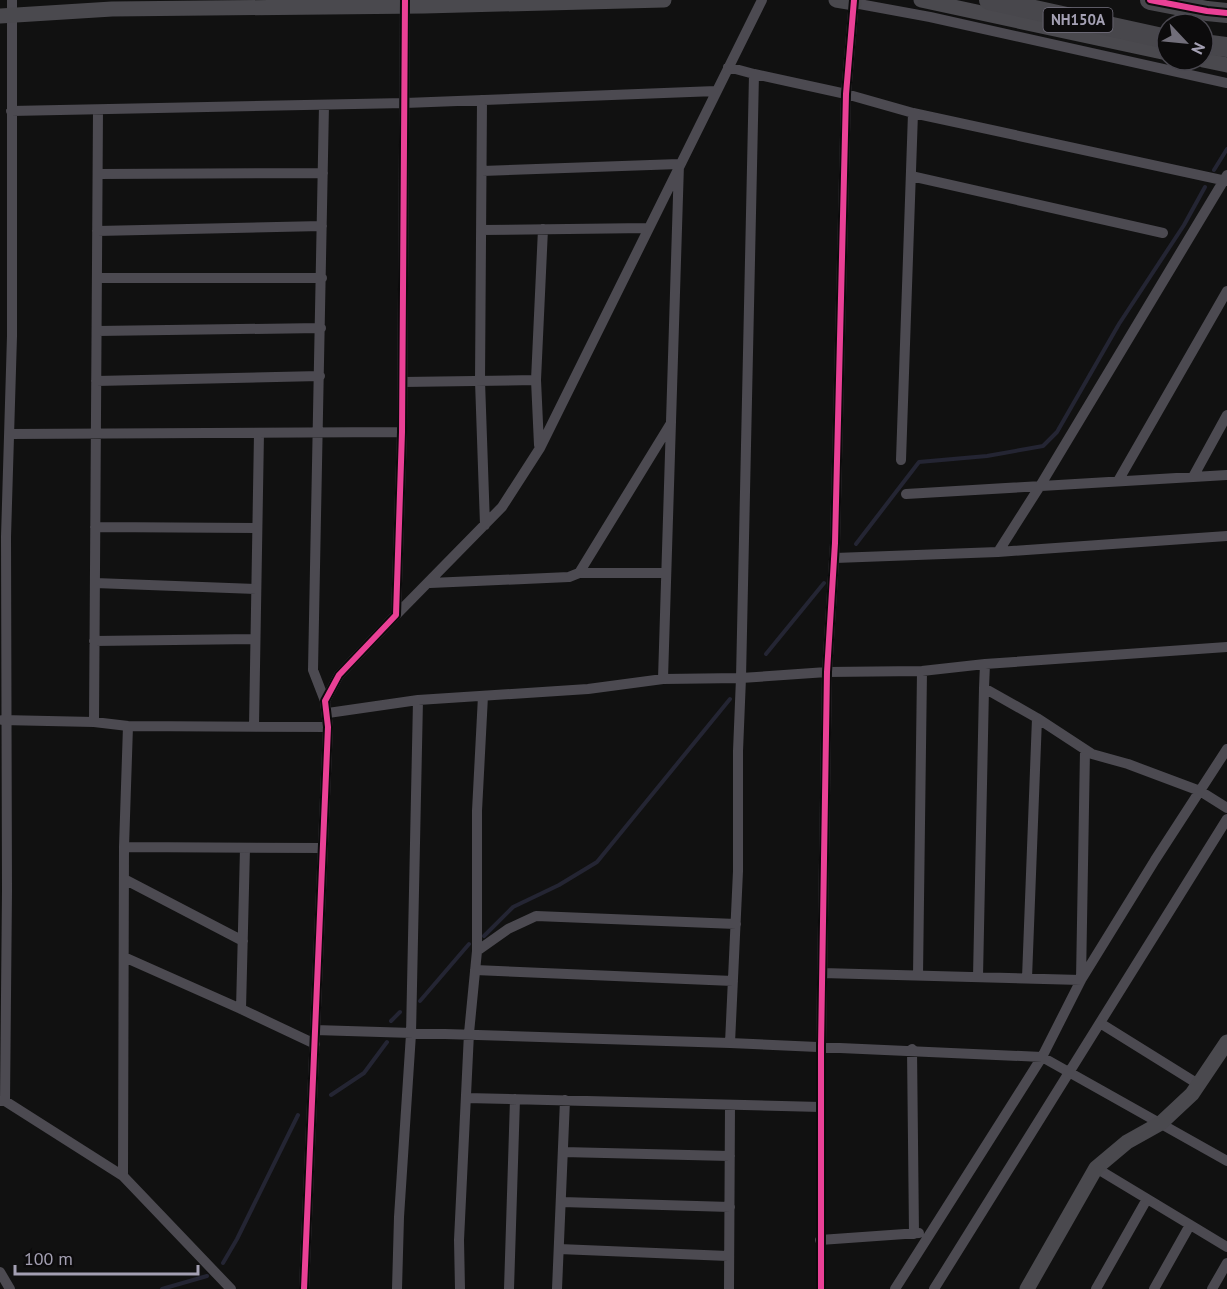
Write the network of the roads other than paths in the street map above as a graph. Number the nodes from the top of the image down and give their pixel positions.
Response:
1 (664, 0) edge
2 (762, 0) edge
3 (836, 0) edge
4 (921, 0) edge
5 (989, 0) edge
6 (854, 1) edge
7 (1158, 1) edge
8 (405, 3) edge
9 (1221, 8) edge
10 (8, 10) edge
11 (1155, 36) edge
12 (1155, 50) edge
13 (728, 67) junction
14 (754, 74) junction
15 (1227, 83) edge
16 (716, 91) junction
17 (846, 94) junction
18 (482, 100) junction
19 (405, 103) junction
20 (324, 105) junction
21 (99, 110) junction
22 (11, 111) junction
23 (913, 113) junction
24 (679, 164) junction
25 (482, 171) junction
26 (323, 173) junction
27 (98, 174) junction
28 (911, 176) junction
29 (1226, 178) edge
30 (322, 226) junction
31 (648, 228) junction
32 (543, 229) junction
33 (481, 230) junction
34 (97, 231) junction
35 (1163, 233) dead end
36 (97, 278) junction
37 (322, 278) junction
38 (1227, 291) edge
39 (321, 328) junction
40 (96, 332) junction
41 (320, 376) junction
42 (536, 380) junction
43 (96, 381) junction
44 (480, 381) junction
45 (403, 382) junction
46 (1227, 415) edge
47 (671, 423) junction
48 (402, 432) junction
49 (259, 433) junction
50 (319, 433) junction
51 (10, 434) junction
52 (95, 434) junction
53 (540, 448) junction
54 (902, 460) dead end
55 (1227, 475) edge
56 (1193, 477) junction
57 (1118, 481) junction
58 (1040, 486) junction
59 (906, 494) dead end
60 (485, 525) junction
61 (95, 526) junction
62 (257, 528) junction
63 (1227, 536) edge
64 (3, 537) edge
65 (998, 552) junction
66 (835, 558) junction
67 (579, 573) junction
68 (666, 573) junction
69 (95, 582) junction
70 (430, 583) junction
71 (256, 589) junction
72 (396, 615) junction
73 (255, 639) junction
74 (94, 641) junction
75 (1227, 647) edge
76 (985, 664) junction
77 (922, 671) junction
78 (827, 672) junction
79 (741, 678) junction
80 (663, 679) junction
81 (984, 688) junction
82 (483, 696) junction
83 (418, 700) junction
84 (325, 701) junction
85 (328, 713) junction
86 (1037, 718) junction
87 (3, 720) edge
88 (94, 722) junction
89 (128, 726) junction
90 (254, 726) junction
91 (328, 727) junction
92 (1227, 749) edge
93 (1085, 750) junction
94 (1200, 791) junction
95 (1227, 808) edge
96 (1227, 819) edge
97 (124, 847) junction
98 (245, 848) junction
99 (323, 848) junction
100 (124, 879) junction
101 (3, 909) edge
102 (736, 924) junction
103 (243, 941) junction
104 (477, 951) junction
105 (124, 957) junction
106 (476, 970) junction
107 (822, 973) junction
108 (918, 976) junction
109 (978, 977) junction
110 (1027, 978) junction
111 (1081, 980) junction
112 (733, 981) junction
113 (241, 1009) junction
114 (1100, 1023) junction
115 (315, 1030) junction
116 (411, 1034) junction
117 (470, 1034) junction
118 (1227, 1042) edge
119 (730, 1043) junction
120 (315, 1044) junction
121 (821, 1046) junction
122 (912, 1049) junction
123 (1042, 1057) junction
124 (1069, 1072) junction
125 (1198, 1084) junction
126 (466, 1098) junction
127 (515, 1099) junction
128 (564, 1100) junction
129 (2, 1101) edge
130 (730, 1105) junction
131 (821, 1107) junction
132 (1161, 1123) junction
133 (563, 1152) junction
134 (730, 1156) junction
135 (1227, 1161) edge
136 (1096, 1168) junction
137 (123, 1176) junction
138 (1147, 1199) junction
139 (562, 1202) junction
140 (730, 1207) junction
141 (1190, 1225) junction
142 (931, 1232) junction
143 (914, 1234) junction
144 (820, 1240) junction
145 (1227, 1247) edge
146 (559, 1249) junction
147 (728, 1256) junction
148 (1227, 1263) edge
149 (0, 1272) edge
150 (10, 1289) edge
151 (231, 1289) edge
152 (304, 1289) edge
153 (397, 1289) edge
154 (460, 1289) edge
155 (509, 1289) edge
156 (557, 1289) edge
157 (729, 1289) edge
158 (821, 1289) edge
159 (895, 1289) edge
160 (934, 1289) edge
161 (1027, 1289) edge
162 (1096, 1289) edge
163 (1154, 1289) edge
164 (1212, 1289) edge

1 - 8 street
2 - 13 street
3 - 6 street
4 - 12 street
5 - 11 highway, NH150A
6 - 15 street
6 - 17 street
7 - 9 highway
8 - 10 street
8 - 19 street
10 - 22 street
13 - 14 street
13 - 16 street
14 - 17 street
14 - 79 street
16 - 18 street
16 - 24 street
17 - 23 street
17 - 66 street
18 - 19 street
18 - 25 street
19 - 20 street
19 - 45 street
20 - 21 street
20 - 26 street
21 - 22 street
21 - 27 street
22 - 51 street
23 - 28 street
23 - 29 street
24 - 25 street
24 - 31 street
24 - 47 street
25 - 33 street
26 - 27 street
26 - 30 street
27 - 34 street
28 - 35 street
28 - 54 street
29 - 58 street
30 - 34 street
30 - 37 street
31 - 32 street
31 - 53 street
32 - 33 street
32 - 42 street
33 - 44 street
34 - 36 street
36 - 37 street
36 - 40 street
37 - 39 street
38 - 57 street
39 - 40 street
39 - 41 street
40 - 43 street
41 - 43 street
41 - 50 street
42 - 44 street
42 - 53 street
43 - 52 street
44 - 45 street
44 - 60 street
45 - 48 street
46 - 56 street
47 - 67 street
47 - 68 street
48 - 50 street
48 - 72 street
49 - 50 street
49 - 52 street
49 - 62 street
50 - 84 street
51 - 52 street
51 - 64 street
52 - 61 street
53 - 60 street
55 - 56 street
56 - 57 street
57 - 58 street
58 - 59 street
58 - 65 street
60 - 70 street
61 - 62 street
61 - 69 street
62 - 71 street
63 - 65 street
64 - 87 street
65 - 66 street
66 - 78 street
67 - 68 street
67 - 70 street
68 - 80 street
69 - 71 street
69 - 74 street
70 - 72 street
71 - 73 street
72 - 84 street
73 - 74 street
73 - 90 street
74 - 88 street
75 - 76 street
76 - 77 street
76 - 81 street
77 - 78 street
77 - 108 street
78 - 79 street
78 - 107 street
79 - 80 street
79 - 102 street
80 - 82 street
81 - 86 street
81 - 109 street
82 - 83 street
82 - 104 street
83 - 85 street
83 - 116 street
84 - 85 street
85 - 91 street
86 - 93 street
86 - 110 street
87 - 88 street
87 - 101 street
88 - 89 street
89 - 90 street
89 - 97 street
90 - 91 street
91 - 99 street
92 - 94 street
93 - 94 street
93 - 111 street
94 - 95 street
94 - 111 street
96 - 114 street
97 - 98 street
97 - 100 street
98 - 99 street
98 - 103 street
99 - 115 street
100 - 103 street
100 - 105 street
101 - 129 street
102 - 104 street
102 - 112 street
103 - 113 street
104 - 106 street
105 - 113 street
105 - 137 street
106 - 112 street
106 - 117 street
107 - 108 street
107 - 121 street
108 - 109 street
109 - 110 street
110 - 111 street
111 - 123 street
112 - 119 street
113 - 120 street
114 - 124 street
114 - 125 street
115 - 116 street
115 - 120 street
116 - 117 street
116 - 153 street
117 - 119 street
117 - 126 street
118 - 125 street
119 - 121 street
120 - 152 street
121 - 122 street
121 - 131 street
122 - 123 street
122 - 143 street
123 - 124 street
123 - 142 street
124 - 132 street
124 - 160 street
125 - 132 street
126 - 127 street
126 - 154 street
127 - 128 street
127 - 155 street
128 - 130 street
128 - 133 street
129 - 137 street
130 - 131 street
130 - 134 street
131 - 144 street
132 - 135 street
132 - 136 street
133 - 134 street
133 - 139 street
134 - 140 street
136 - 138 street
136 - 161 street
137 - 151 street
138 - 141 street
138 - 162 street
139 - 140 street
139 - 146 street
140 - 147 street
141 - 145 street
141 - 163 street
142 - 143 street
142 - 159 street
143 - 144 street
144 - 158 street
146 - 147 street
146 - 156 street
147 - 157 street
148 - 164 street
149 - 150 street

